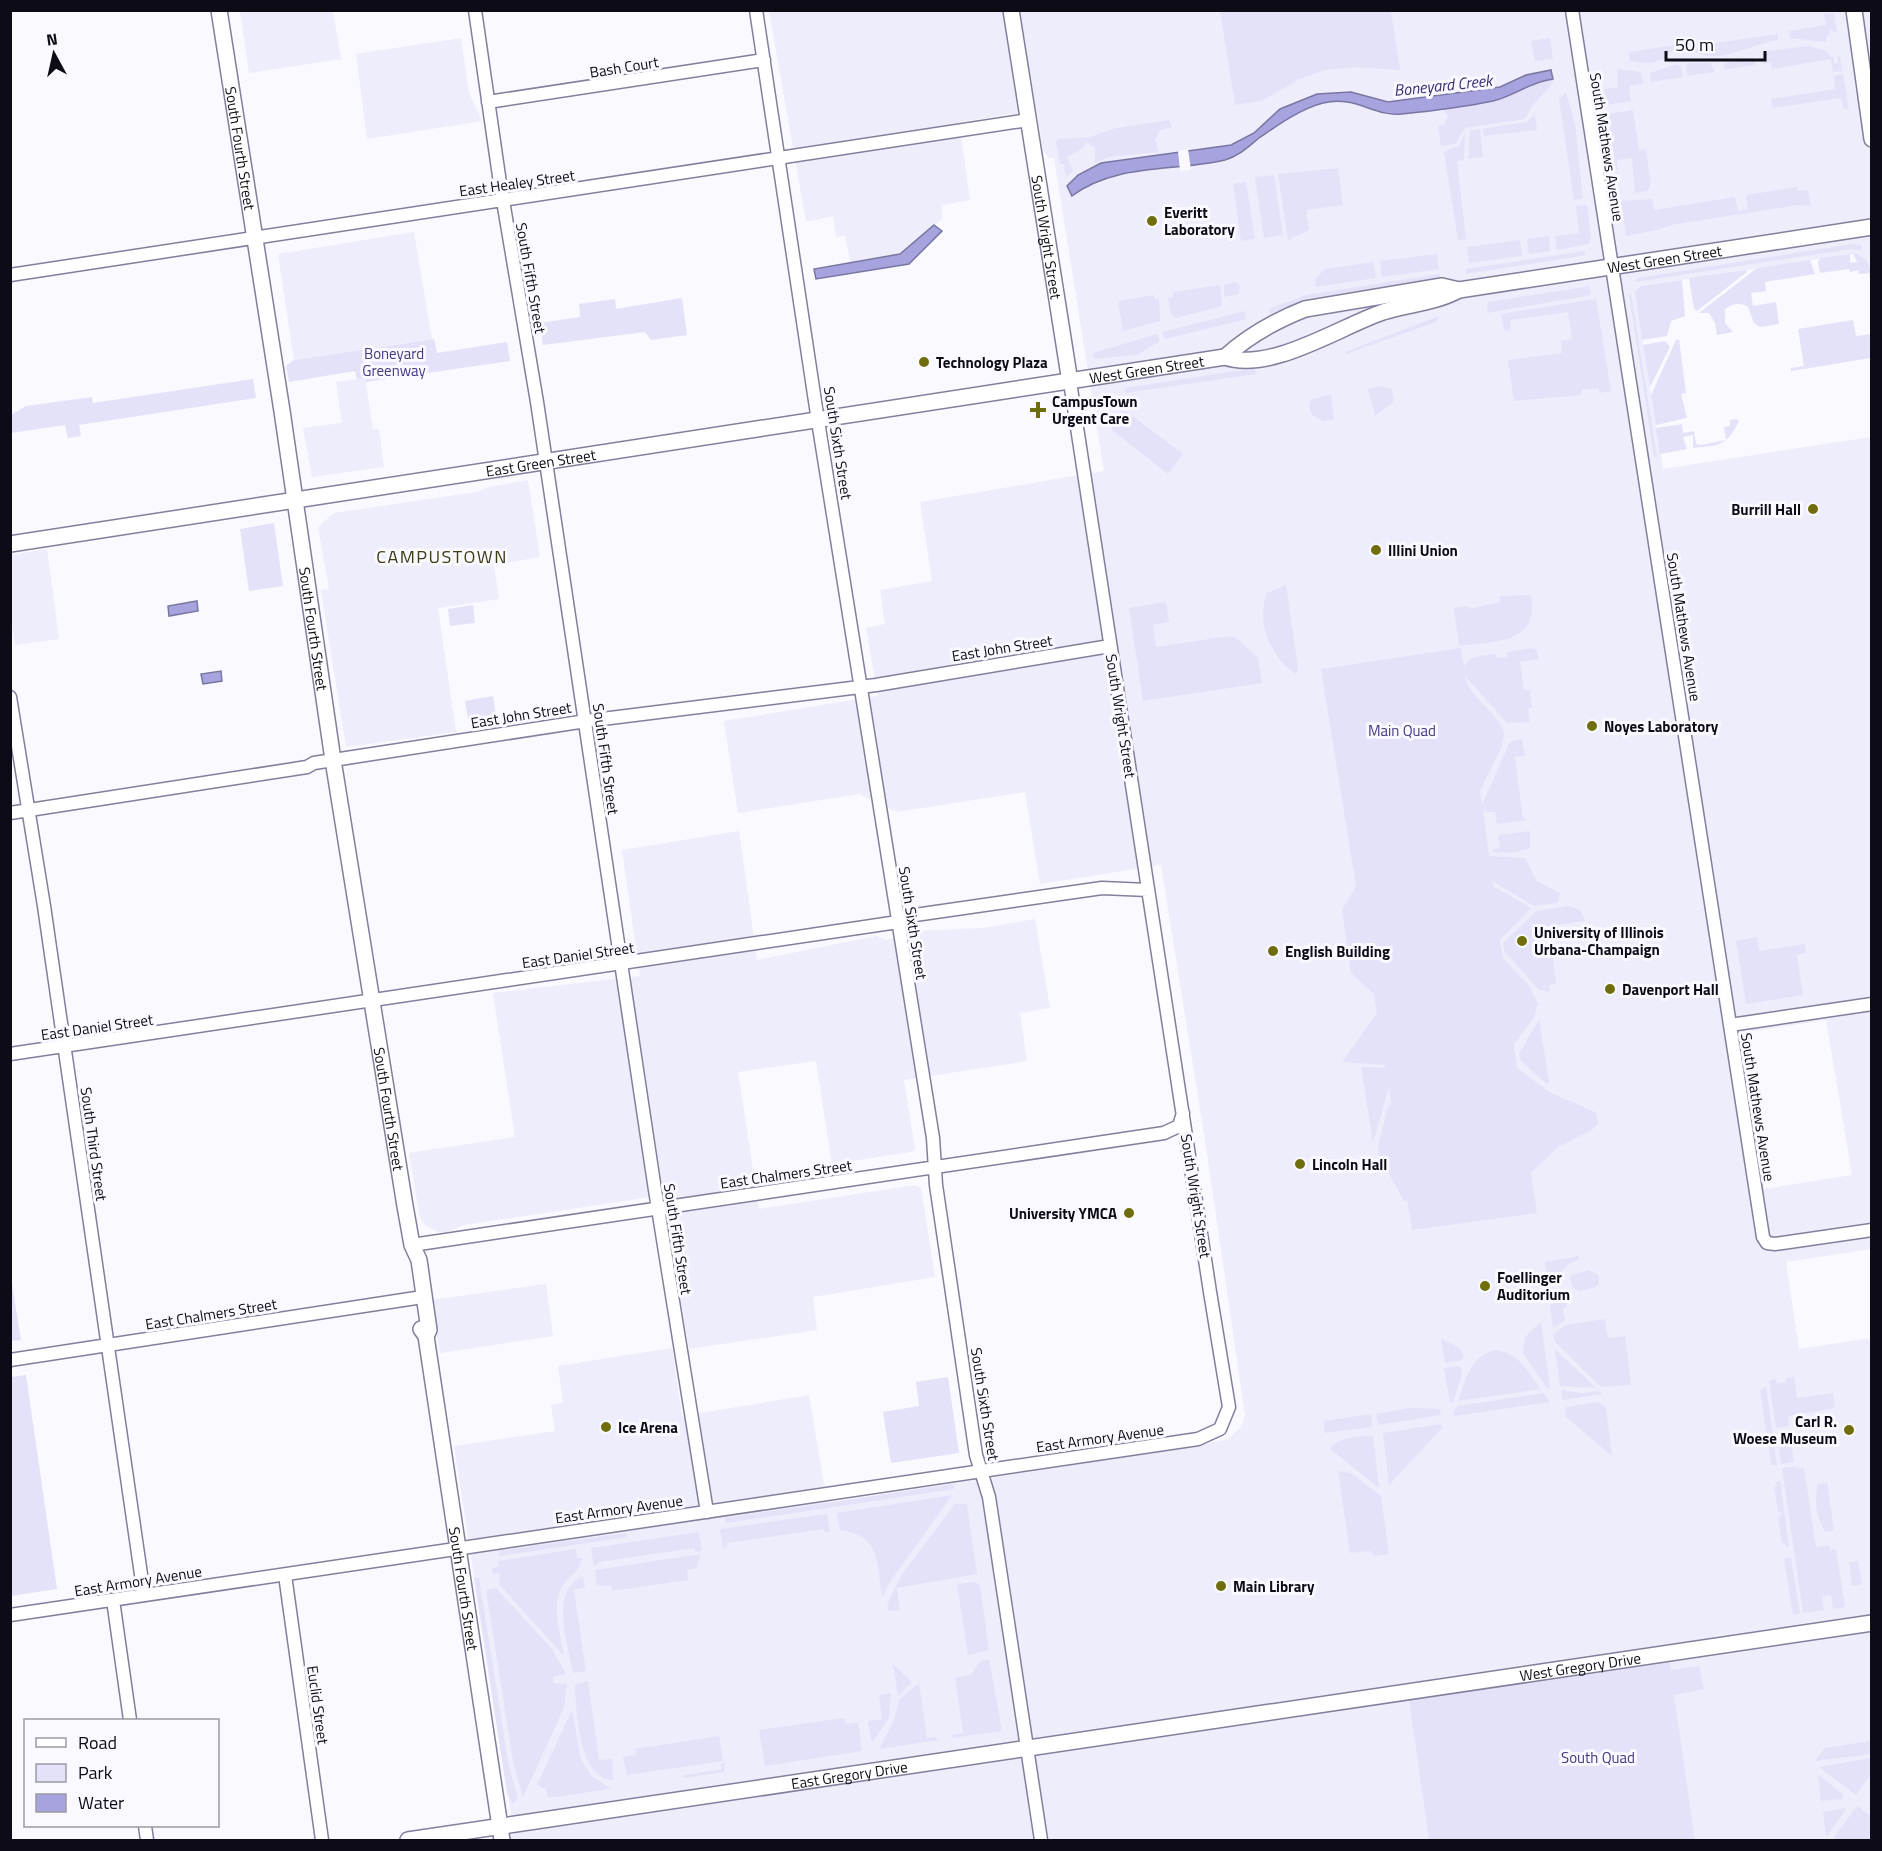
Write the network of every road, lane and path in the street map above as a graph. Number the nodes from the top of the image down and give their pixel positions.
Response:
1 (219, 10) edge
2 (475, 10) edge
3 (756, 10) edge
4 (1011, 10) edge
5 (1572, 10) edge
6 (1854, 10) edge
7 (764, 60) junction
8 (488, 102) junction
9 (1028, 120) junction
10 (1872, 139) edge
11 (779, 159) junction
12 (503, 200) junction
13 (1872, 227) edge
14 (254, 238) junction
15 (1610, 268) junction
16 (10, 275) edge
17 (1459, 290) junction
18 (1225, 357) junction
19 (1070, 382) junction
20 (818, 421) junction
21 (544, 461) junction
22 (295, 501) junction
23 (10, 544) edge
24 (1110, 646) junction
25 (861, 687) junction
26 (10, 697) edge
27 (586, 721) junction
28 (333, 760) junction
29 (27, 810) junction
30 (10, 813) edge
31 (1148, 890) junction
32 (898, 922) junction
33 (622, 964) junction
34 (374, 1000) junction
35 (1872, 1004) edge
36 (1730, 1025) junction
37 (64, 1046) junction
38 (10, 1054) edge
39 (1183, 1112) junction
40 (1164, 1133) junction
41 (1188, 1143) junction
42 (935, 1167) junction
43 (658, 1208) junction
44 (1872, 1230) edge
45 (412, 1245) junction
46 (416, 1298) junction
47 (426, 1336) junction
48 (108, 1345) junction
49 (10, 1359) edge
50 (1225, 1421) joint
51 (980, 1471) junction
52 (708, 1512) junction
53 (459, 1549) junction
54 (285, 1575) junction
55 (144, 1595) junction
56 (113, 1600) junction
57 (10, 1615) edge
58 (1872, 1623) edge
59 (1289, 1708) joint
60 (130, 1719) edge
61 (1026, 1747) junction
62 (501, 1834) edge
63 (322, 1840) edge
64 (408, 1840) edge
65 (1041, 1840) edge

1 - 14 street, South Fourth Street
2 - 8 street, South Fifth Street
3 - 7 street, South Sixth Street
4 - 9 street, South Wright Street
5 - 15 street, South Mathews Avenue
6 - 10 street
7 - 8 street, Bash Court
7 - 11 street, South Sixth Street
8 - 12 street, South Fifth Street
9 - 11 street, East Healey Street
9 - 19 street, South Wright Street
11 - 12 street, East Healey Street
11 - 20 street, South Sixth Street
12 - 14 street, East Healey Street
12 - 21 street, South Fifth Street
13 - 15 street, West Green Street
14 - 16 street, East Healey Street
14 - 22 street, South Fourth Street
15 - 17 street, West Green Street
15 - 36 street, South Mathews Avenue
17 - 18 street, West Green Street
17 - 18 street, West Green Street
18 - 19 street, West Green Street
19 - 20 street, East Green Street
19 - 24 street, South Wright Street
20 - 21 street, East Green Street
20 - 25 street, South Sixth Street
21 - 22 street, East Green Street
21 - 27 street, South Fifth Street
22 - 23 street, East Green Street
22 - 28 street, South Fourth Street
24 - 25 street, East John Street
24 - 31 street, South Wright Street
25 - 27 street, East John Street
25 - 32 street, South Sixth Street
26 - 29 street, South Third Street
27 - 28 street, East John Street
27 - 33 street, South Fifth Street
28 - 29 street, East John Street
28 - 34 street, South Fourth Street
29 - 30 street, East John Street
29 - 37 street, South Third Street
31 - 32 street, East Daniel Street
31 - 39 street, South Wright Street
32 - 33 street, East Daniel Street
32 - 42 street, South Sixth Street
33 - 34 street, East Daniel Street
33 - 43 street, South Fifth Street
34 - 37 street, East Daniel Street
34 - 45 street, South Fourth Street
35 - 36 street
36 - 44 street, South Mathews Avenue
37 - 38 street, East Daniel Street
37 - 48 street, South Third Street
39 - 40 street
39 - 41 street, South Wright Street
40 - 41 street
40 - 42 street, East Chalmers Street
41 - 50 street, South Wright Street
42 - 43 street, East Chalmers Street
42 - 51 street, South Sixth Street
43 - 45 street, East Chalmers Street
43 - 52 street, South Fifth Street
45 - 46 street, South Fourth Street
45 - 47 street, South Fourth Street
46 - 47 street, South Fourth Street
46 - 48 street, East Chalmers Street
47 - 53 street, South Fourth Street
48 - 49 street, East Chalmers Street
48 - 55 street, South Third Street
50 - 51 street, East Armory Avenue
51 - 52 street, East Armory Avenue
51 - 61 street, South Sixth Street
52 - 53 street, East Armory Avenue
53 - 54 street, East Armory Avenue
53 - 62 street, South Fourth Street
54 - 55 street, East Armory Avenue
54 - 63 street, Euclid Street
55 - 56 street, East Armory Avenue
56 - 57 street, East Armory Avenue
56 - 60 street
58 - 59 street, West Gregory Drive
59 - 61 street, East Gregory Drive
61 - 62 street, East Gregory Drive
61 - 65 street, South Sixth Street
62 - 64 street, East Gregory Drive

